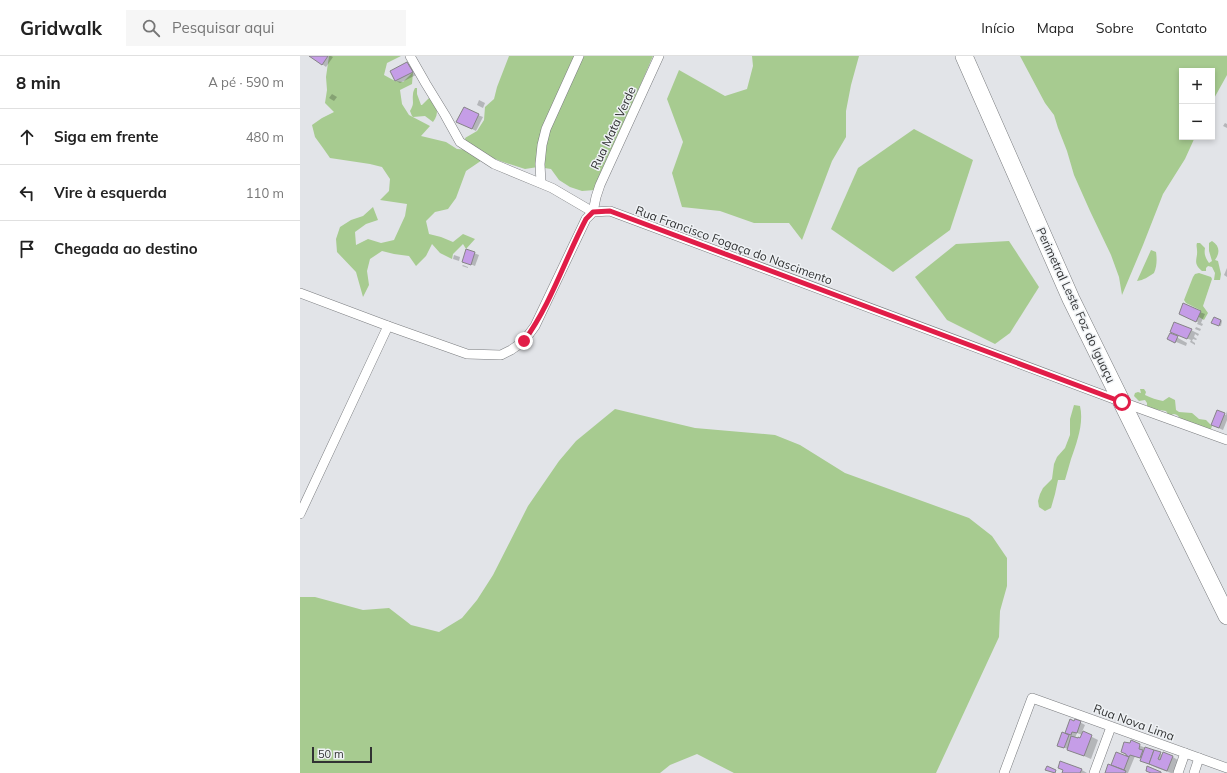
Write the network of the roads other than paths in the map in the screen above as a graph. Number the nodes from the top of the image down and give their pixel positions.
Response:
1 (410, 56) edge
2 (579, 56) edge
3 (659, 56) edge
4 (964, 56) edge
5 (541, 183) junction
6 (593, 212) junction
7 (300, 293) edge
8 (388, 326) junction
9 (1122, 402) junction
10 (1227, 440) edge
11 (300, 514) edge
12 (1227, 616) edge
13 (1111, 727) junction
14 (1185, 753) junction
15 (1199, 758) junction
16 (1227, 768) edge
17 (1004, 773) edge
18 (1094, 773) edge
19 (1178, 773) edge
20 (1194, 773) edge

1 - 5 street
2 - 5 street
3 - 6 street, Rua Mata Verde
4 - 9 highway, Perimetral Leste Foz do Iguaçu
5 - 6 street
6 - 8 street
6 - 9 street, Rua Francisco Fogaça do Nascimento
7 - 8 street
8 - 11 street
9 - 10 street, Rua Francisco Fogaça do Nascimento
9 - 12 highway, Perimetral Leste Foz do Iguaçu
13 - 14 street, Rua Nova Lima
13 - 17 street, Rua Nova Lima
13 - 18 street
14 - 15 street, Rua Nova Lima
14 - 19 street
15 - 16 street, Rua Nova Lima
15 - 20 street

